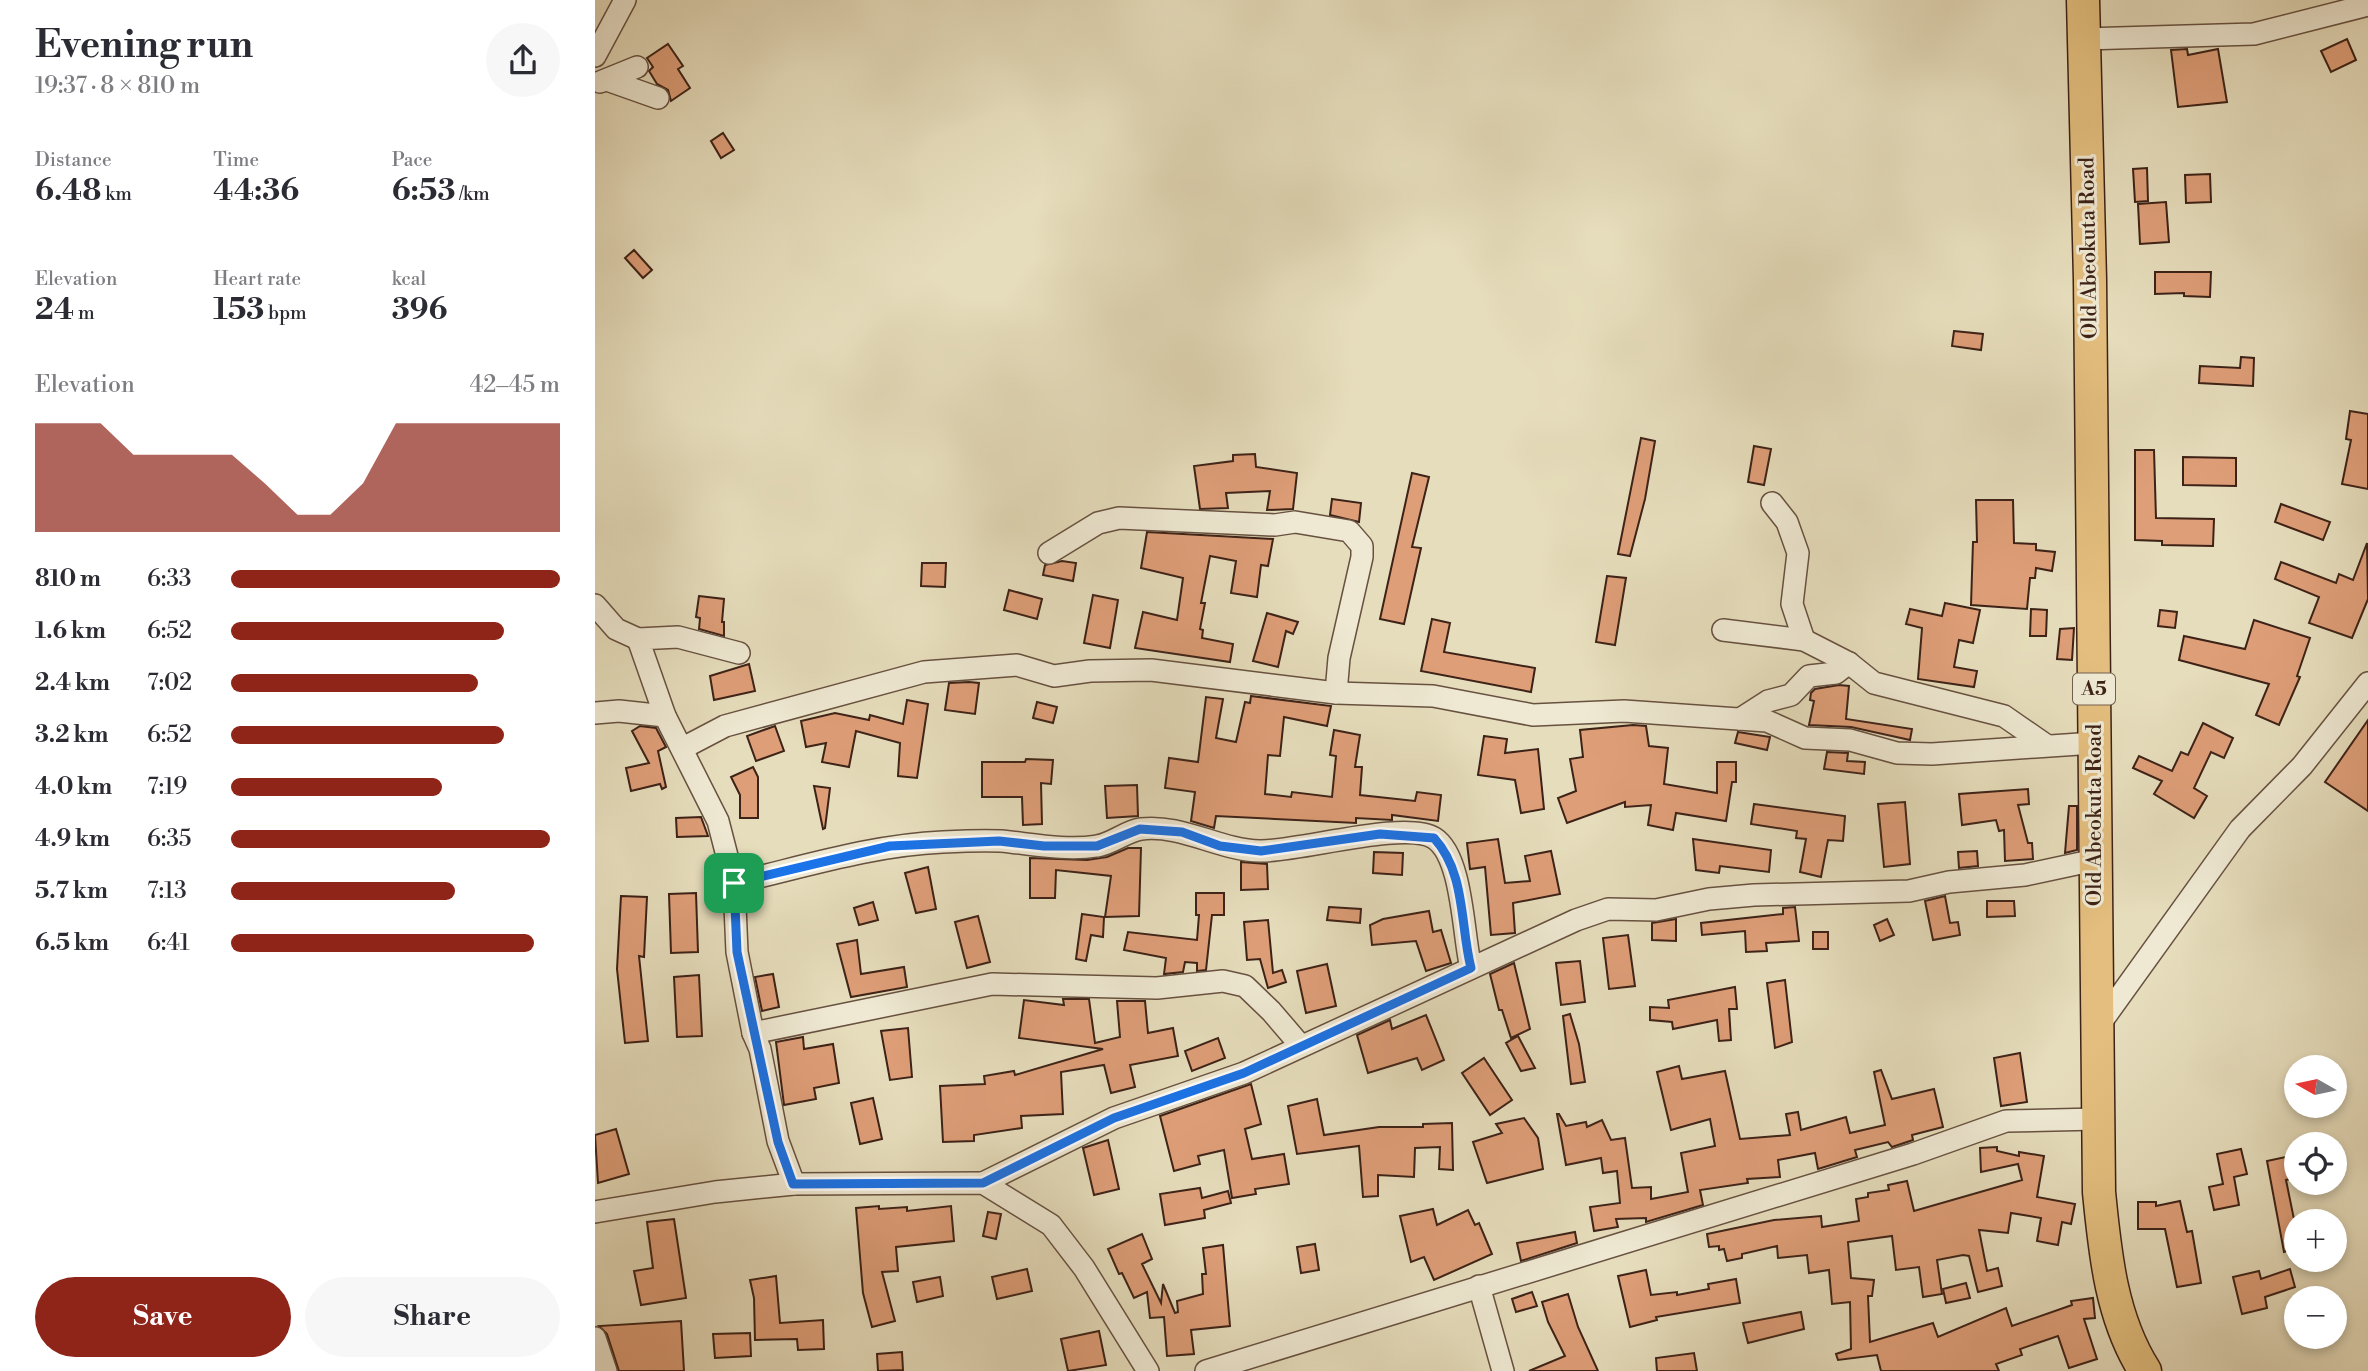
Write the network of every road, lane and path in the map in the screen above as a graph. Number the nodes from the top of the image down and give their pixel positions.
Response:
1 (625, 0) edge
2 (2083, 0) edge
3 (2368, 5) edge
4 (2084, 39) junction
5 (595, 56) edge
6 (637, 67) dead end
7 (601, 82) edge
8 (657, 98) dead end
9 (1772, 503) dead end
10 (1049, 553) dead end
11 (595, 605) edge
12 (1723, 630) dead end
13 (638, 639) junction
14 (1804, 640) junction
15 (739, 653) dead end
16 (1849, 663) junction
17 (2368, 682) edge
18 (1336, 693) junction
19 (595, 713) edge
20 (665, 716) junction
21 (1740, 719) junction
22 (2094, 743) junction
23 (2046, 745) junction
24 (683, 748) junction
25 (2095, 860) junction
26 (734, 883) junction
27 (1471, 968) junction
28 (2096, 1030) junction
29 (753, 1033) junction
30 (1301, 1046) junction
31 (2097, 1119) junction
32 (983, 1183) junction
33 (793, 1184) junction
34 (595, 1212) edge
35 (1479, 1286) junction
36 (595, 1338) edge
37 (606, 1371) edge
38 (1148, 1371) edge
39 (1206, 1371) edge
40 (1503, 1371) edge
41 (2145, 1371) edge

1 - 5 street
2 - 4 highway, Old Abeokuta Road / A5
3 - 4 street
4 - 22 highway, Old Abeokuta Road / A5
6 - 7 street
7 - 8 street
9 - 14 street
10 - 18 street
11 - 13 street
12 - 14 street
13 - 15 street
13 - 20 street
14 - 16 street
16 - 21 street
16 - 23 street
17 - 28 street
18 - 21 street
18 - 24 street
19 - 20 street
20 - 24 street
21 - 23 street
22 - 23 street
22 - 25 highway, Old Abeokuta Road / A5
24 - 26 street
25 - 27 street
25 - 28 highway, Old Abeokuta Road / A5
26 - 27 street
26 - 29 street
27 - 30 street
28 - 31 highway, Old Abeokuta Road / A5
29 - 30 street
29 - 33 street
30 - 32 street
31 - 35 street
31 - 41 highway, Old Abeokuta Road / A5
32 - 33 street
32 - 38 street
33 - 34 street
35 - 39 street
35 - 40 street
36 - 37 street

